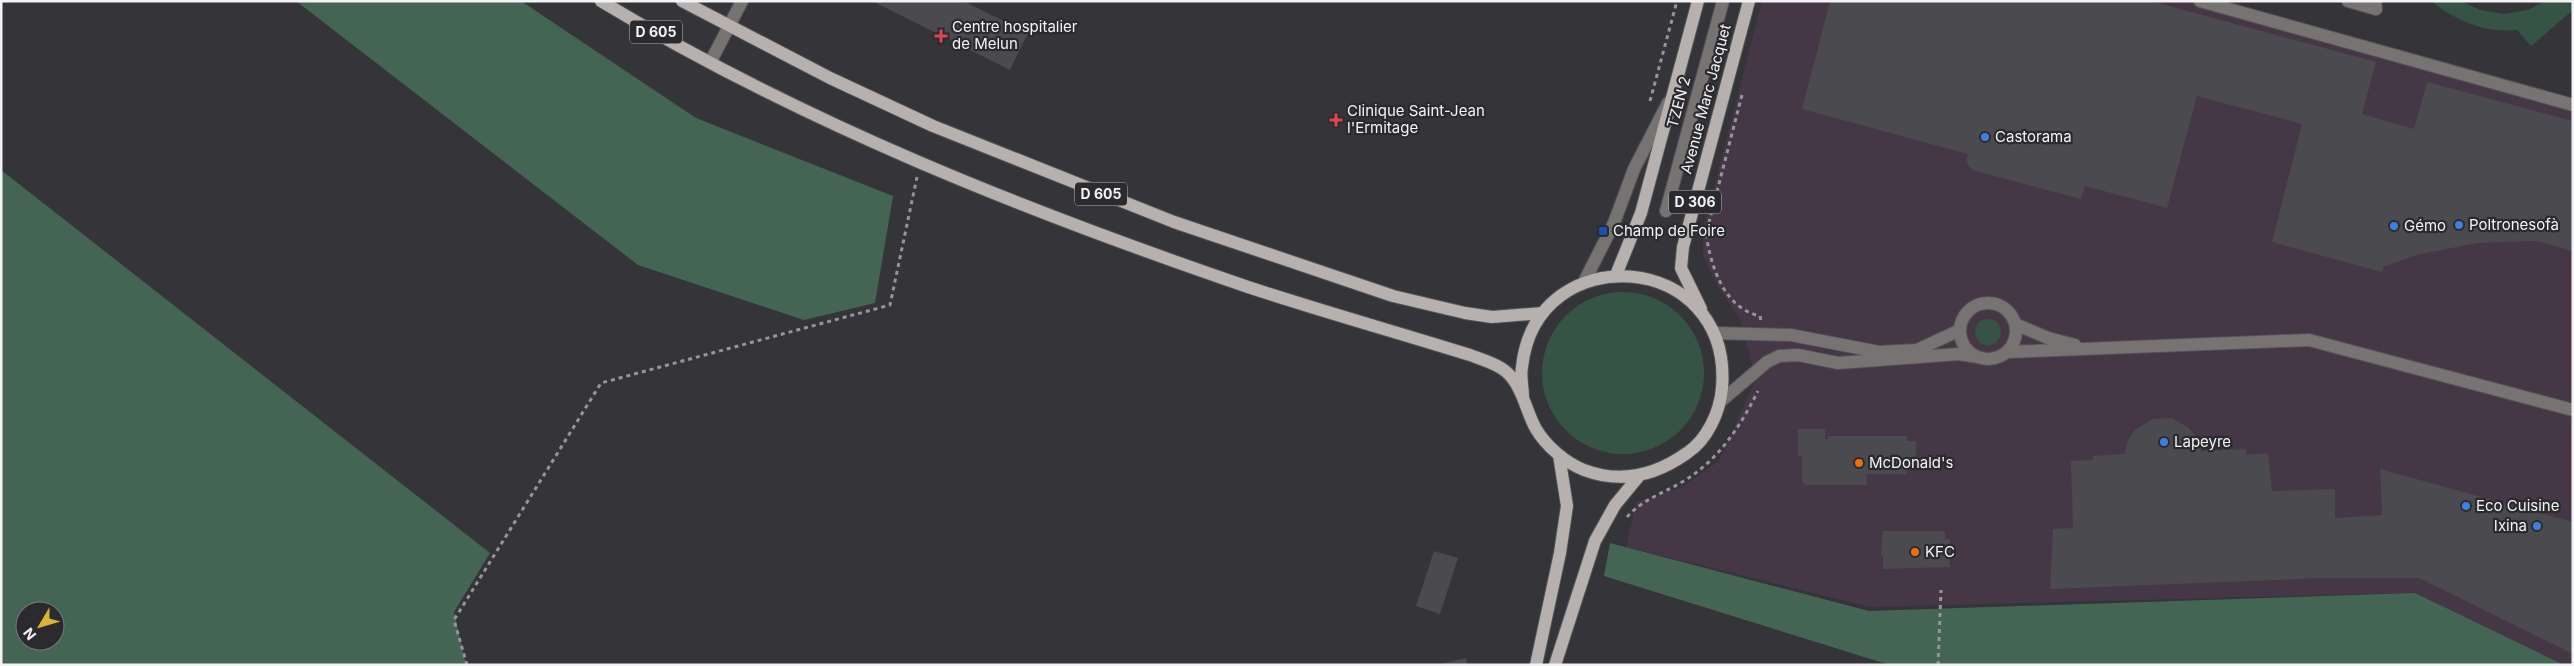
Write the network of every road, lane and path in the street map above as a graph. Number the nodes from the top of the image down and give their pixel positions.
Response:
1 (601, 1) edge
2 (682, 1) edge
3 (742, 1) edge
4 (1677, 1) edge
5 (1698, 1) edge
6 (1723, 1) edge
7 (1749, 1) edge
8 (2200, 1) edge
9 (2348, 1) edge
10 (2375, 1) edge
11 (730, 27) junction
12 (711, 61) junction
13 (1673, 91) junction
14 (2573, 105) edge
15 (1648, 107) dead end
16 (922, 163) junction
17 (1666, 211) dead end
18 (1616, 275) junction
19 (1584, 282) junction
20 (1543, 313) junction
21 (1706, 318) junction
22 (2015, 324) junction
23 (1960, 330) junction
24 (1714, 334) junction
25 (2100, 348) junction
26 (2007, 352) junction
27 (1978, 357) junction
28 (1523, 397) junction
29 (1721, 401) junction
30 (2573, 410) edge
31 (1559, 455) junction
32 (1639, 476) junction
33 (1940, 590) dead end
34 (467, 665) edge
35 (1536, 665) edge
36 (1555, 665) edge
37 (1938, 665) edge

1 - 12 main road, D 605
2 - 11 main road, D 605
3 - 11 street
4 - 15 path
5 - 13 main road, D 306
6 - 17 street, TZEN 2
7 - 21 main road, Avenue Marc Jacquet / D 306
8 - 14 street
9 - 10 street
11 - 12 street
11 - 20 main road, D 605
12 - 16 main road, D 605
13 - 18 main road, D 306
13 - 19 street
16 - 28 main road, D 605
16 - 34 path
18 - 19 main road
18 - 21 main road
19 - 20 main road
20 - 28 main road
21 - 24 main road, Avenue Marc Jacquet
22 - 23 street
22 - 25 street
22 - 26 street
23 - 24 street
23 - 27 street
24 - 29 main road, Avenue Marc Jacquet
25 - 26 street
25 - 30 street
26 - 27 street
27 - 29 street
28 - 31 main road, Avenue Marc Jacquet
29 - 32 main road, Avenue Marc Jacquet
31 - 32 main road, Avenue Marc Jacquet
31 - 35 main road
32 - 36 main road
33 - 37 path

